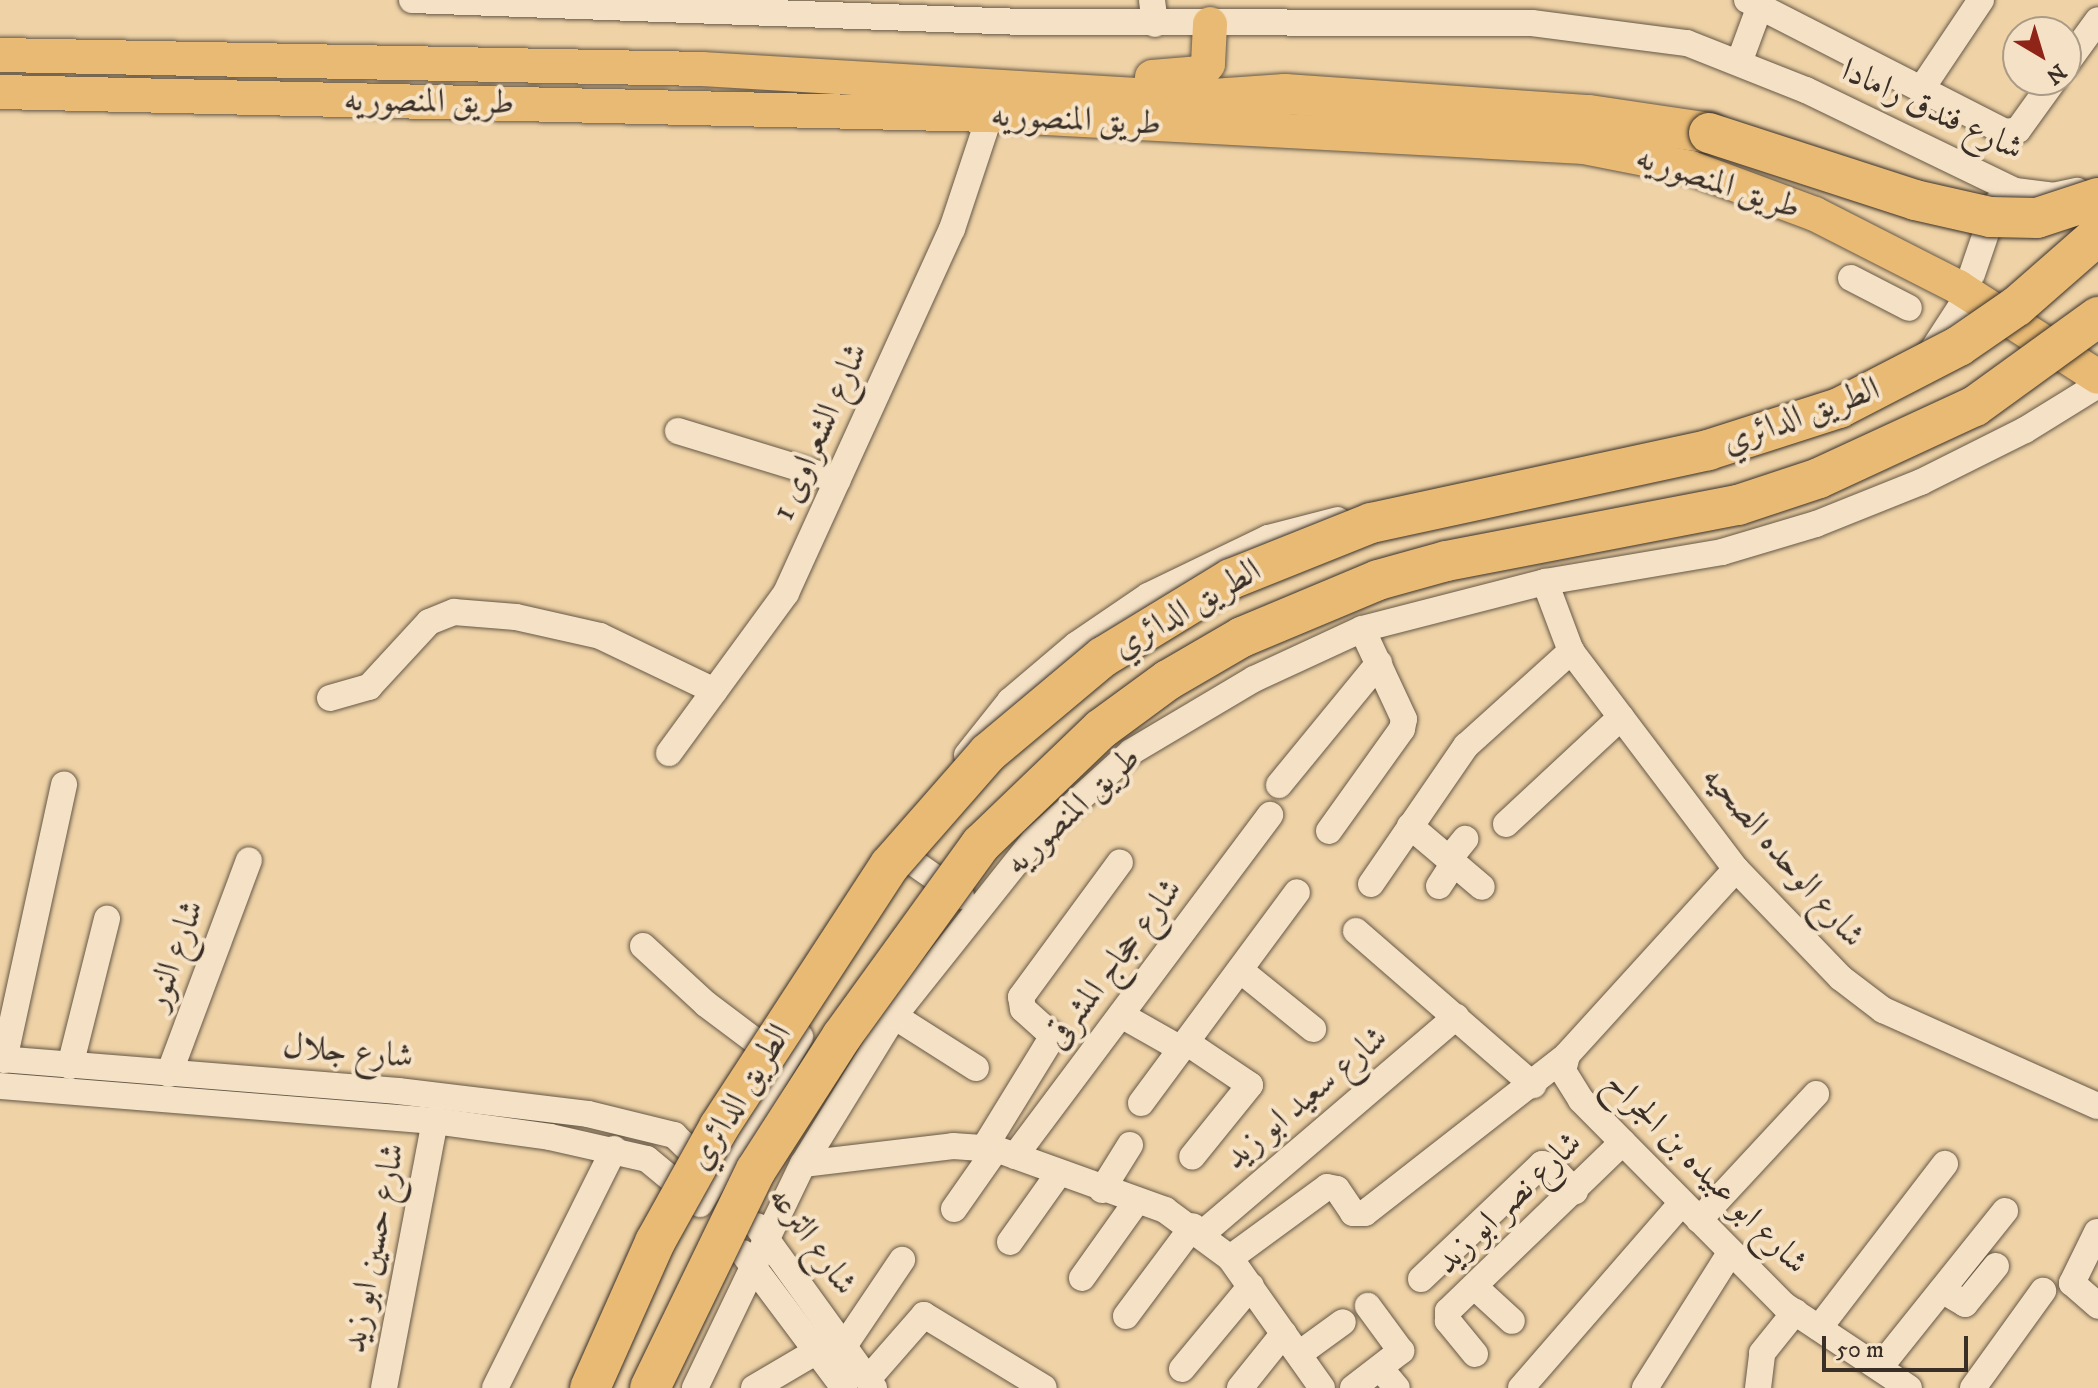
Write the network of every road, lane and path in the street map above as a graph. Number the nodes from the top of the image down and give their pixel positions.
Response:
1 (412, 0) edge
2 (1981, 0) edge
3 (1753, 3) edge
4 (1363, 11) edge
5 (1153, 12) edge
6 (1317, 12) edge
7 (2098, 20) edge
8 (1210, 24) junction
9 (2082, 42) edge
10 (0, 55) edge
11 (230, 59) junction
12 (1740, 60) junction
13 (1033, 88) junction
14 (1922, 88) junction
15 (0, 92) edge
16 (2042, 96) edge
17 (229, 97) junction
18 (1213, 99) junction
19 (990, 115) junction
20 (2098, 184) edge
21 (2003, 186) junction
22 (2098, 198) edge
23 (2098, 235) edge
24 (1910, 250) junction
25 (1851, 278) dead end
26 (1970, 284) junction
27 (2098, 317) edge
28 (2098, 347) edge
29 (2098, 377) edge
30 (2098, 385) edge
31 (678, 431) dead end
32 (838, 480) junction
33 (1545, 582) junction
34 (1362, 629) junction
35 (1571, 651) junction
36 (1379, 663) junction
37 (715, 691) junction
38 (330, 698) dead end
39 (1621, 717) junction
40 (669, 753) dead end
41 (64, 784) dead end
42 (1279, 785) dead end
43 (1270, 815) dead end
44 (1506, 824) dead end
45 (1410, 826) junction
46 (1329, 831) dead end
47 (1456, 854) junction
48 (907, 858) junction
49 (249, 860) dead end
50 (1120, 862) dead end
51 (1736, 869) junction
52 (1371, 884) dead end
53 (1439, 886) dead end
54 (1482, 887) dead end
55 (1297, 892) dead end
56 (977, 907) junction
57 (107, 919) dead end
58 (1356, 931) dead end
59 (643, 946) dead end
60 (1240, 970) junction
61 (1121, 1015) junction
62 (894, 1016) junction
63 (1456, 1017) junction
64 (1313, 1029) dead end
65 (1184, 1045) junction
66 (1567, 1055) junction
67 (2, 1060) edge
68 (785, 1063) junction
69 (70, 1066) junction
70 (976, 1068) dead end
71 (169, 1074) junction
72 (1533, 1085) junction
73 (0, 1086) edge
74 (1816, 1094) dead end
75 (276, 1095) junction
76 (1141, 1103) dead end
77 (840, 1104) junction
78 (2098, 1106) edge
79 (435, 1121) junction
80 (1623, 1142) junction
81 (684, 1143) junction
82 (1130, 1145) dead end
83 (614, 1149) junction
84 (998, 1151) junction
85 (1192, 1157) dead end
86 (803, 1164) junction
87 (1945, 1164) dead end
88 (667, 1171) junction
89 (1059, 1173) junction
90 (716, 1178) junction
91 (1102, 1190) junction
92 (1575, 1192) junction
93 (1137, 1201) junction
94 (700, 1204) junction
95 (954, 1209) dead end
96 (1690, 1211) junction
97 (2005, 1211) dead end
98 (1198, 1230) junction
99 (2097, 1232) edge
100 (765, 1237) junction
101 (1010, 1242) dead end
102 (1730, 1253) junction
103 (1230, 1258) junction
104 (902, 1260) dead end
105 (752, 1264) junction
106 (1996, 1266) dead end
107 (1082, 1278) dead end
108 (1421, 1279) dead end
109 (1251, 1286) junction
110 (1475, 1287) junction
111 (1942, 1290) junction
112 (2043, 1291) dead end
113 (1368, 1306) dead end
114 (2098, 1306) edge
115 (1795, 1312) junction
116 (1126, 1316) dead end
117 (1512, 1321) dead end
118 (1343, 1322) dead end
119 (1819, 1328) junction
120 (1291, 1343) junction
121 (844, 1346) junction
122 (817, 1351) junction
123 (1475, 1354) dead end
124 (1880, 1367) junction
125 (1182, 1369) dead end
126 (1389, 1378) edge
127 (862, 1385) edge
128 (384, 1388) edge
129 (495, 1388) edge
130 (590, 1388) edge
131 (650, 1388) edge
132 (695, 1388) edge
133 (754, 1388) edge
134 (1044, 1388) edge
135 (1240, 1388) edge
136 (1322, 1388) edge
137 (1353, 1388) edge
138 (1521, 1388) edge
139 (1645, 1388) edge
140 (1758, 1388) edge
141 (1909, 1388) edge
142 (1973, 1388) edge

1 - 5 street, شارع فندق رامادا
2 - 14 street
3 - 12 street
3 - 14 street
4 - 6 street, شارع فندق رامادا
4 - 12 street, شارع فندق رامادا
5 - 8 street, شارع فندق رامادا
6 - 8 street, شارع فندق رامادا
7 - 9 street
8 - 13 main road
10 - 11 main road, طريق المنصوريه
11 - 13 main road, طريق المنصوريه
11 - 17 main road
12 - 21 street, شارع فندق رامادا
13 - 18 main road, طريق المنصوريه
14 - 16 street
15 - 17 main road, طريق المنصوريه
17 - 19 main road, طريق المنصوريه
18 - 22 highway, bridge
18 - 24 main road, طريق المنصوريه
19 - 24 main road, طريق المنصوريه
19 - 32 street, شارع الشعراوى 1
20 - 21 street, شارع فندق رامادا
21 - 26 street
23 - 130 highway, الطريق الدائري, bridge
24 - 25 street
24 - 26 main road, طريق المنصوريه
26 - 28 main road, طريق المنصوريه
26 - 29 main road, طريق المنصوريه
26 - 48 street
27 - 131 highway, الطريق الدائري, bridge
30 - 33 street, طريق المنصوريه
31 - 32 street
32 - 37 street, شارع الشعراوى 1
33 - 34 street, طريق المنصوريه
33 - 35 street, شارع الوحده الصحيه
34 - 36 street
34 - 56 street, طريق المنصوريه
35 - 39 street, شارع الوحده الصحيه
35 - 45 street
36 - 42 street
36 - 46 street
37 - 38 street
37 - 40 street, شارع الشعراوى 1
39 - 44 street
39 - 51 street, شارع الوحده الصحيه
41 - 67 street
43 - 61 street, شارع حجاج المشرقى
45 - 47 street
45 - 52 street
47 - 53 street
47 - 54 street
48 - 56 street
48 - 68 street
49 - 71 street, شارع النور
50 - 84 street
51 - 66 street, شارع ابو عبيده بن الجراح
51 - 78 street, شارع الوحده الصحيه
55 - 60 street
56 - 62 street, طريق المنصوريه
57 - 69 street
58 - 63 street
59 - 68 street
60 - 64 street
60 - 65 street
61 - 65 street
61 - 84 street, شارع حجاج المشرقى
62 - 70 street
62 - 77 street, طريق المنصوريه
63 - 72 street
63 - 98 street, شارع سعيد ابو زيد
65 - 76 street
65 - 85 street
66 - 72 street
66 - 80 street, شارع ابو عبيده بن الجراح
67 - 69 street, شارع جلال
68 - 77 street
68 - 90 street
69 - 71 street, شارع جلال
71 - 75 street, شارع جلال
72 - 103 street
73 - 75 street, شارع جلال
74 - 96 street
75 - 79 street, شارع جلال
75 - 81 street, شارع جلال
77 - 86 street, طريق المنصوريه
79 - 83 street, شارع جلال
79 - 128 street, شارع حسين ابو زيد
80 - 92 street, شارع نصر ابو زيد
80 - 96 street, شارع ابو عبيده بن الجراح
81 - 88 street
81 - 90 street, شارع الترعه
82 - 91 street
83 - 88 street, شارع جلال
83 - 129 street
84 - 86 street
84 - 89 street
84 - 95 street
86 - 100 street, طريق المنصوريه
87 - 119 street
88 - 94 street, شارع الترعه
89 - 91 street
89 - 101 street
90 - 94 street
90 - 100 street, شارع الترعه
91 - 93 street
92 - 108 street
92 - 110 street, شارع نصر ابو زيد
93 - 98 street
93 - 107 street
94 - 105 street, شارع الترعه
96 - 102 street, شارع ابو عبيده بن الجراح
96 - 138 street
97 - 111 street
98 - 103 street
98 - 116 street, شارع سعيد ابو زيد
99 - 114 street
100 - 105 street, طريق المنصوريه
100 - 121 street, شارع الترعه
102 - 115 street, شارع ابو عبيده بن الجراح
102 - 139 street
103 - 109 street
104 - 121 street
105 - 122 street, شارع الترعه
105 - 132 street, طريق المنصوريه
106 - 111 street
109 - 120 street
109 - 125 street
110 - 117 street
110 - 123 street, شارع نصر ابو زيد
111 - 124 street
112 - 142 street
113 - 126 street
115 - 119 street, شارع ابو عبيده بن الجراح
115 - 140 street
118 - 120 street
119 - 124 street, شارع ابو عبيده بن الجراح
120 - 135 street
120 - 136 street
121 - 127 street, شارع الترعه
122 - 127 street, شارع الترعه
122 - 133 street
124 - 141 street, شارع ابو عبيده بن الجراح
126 - 137 street
127 - 134 street

